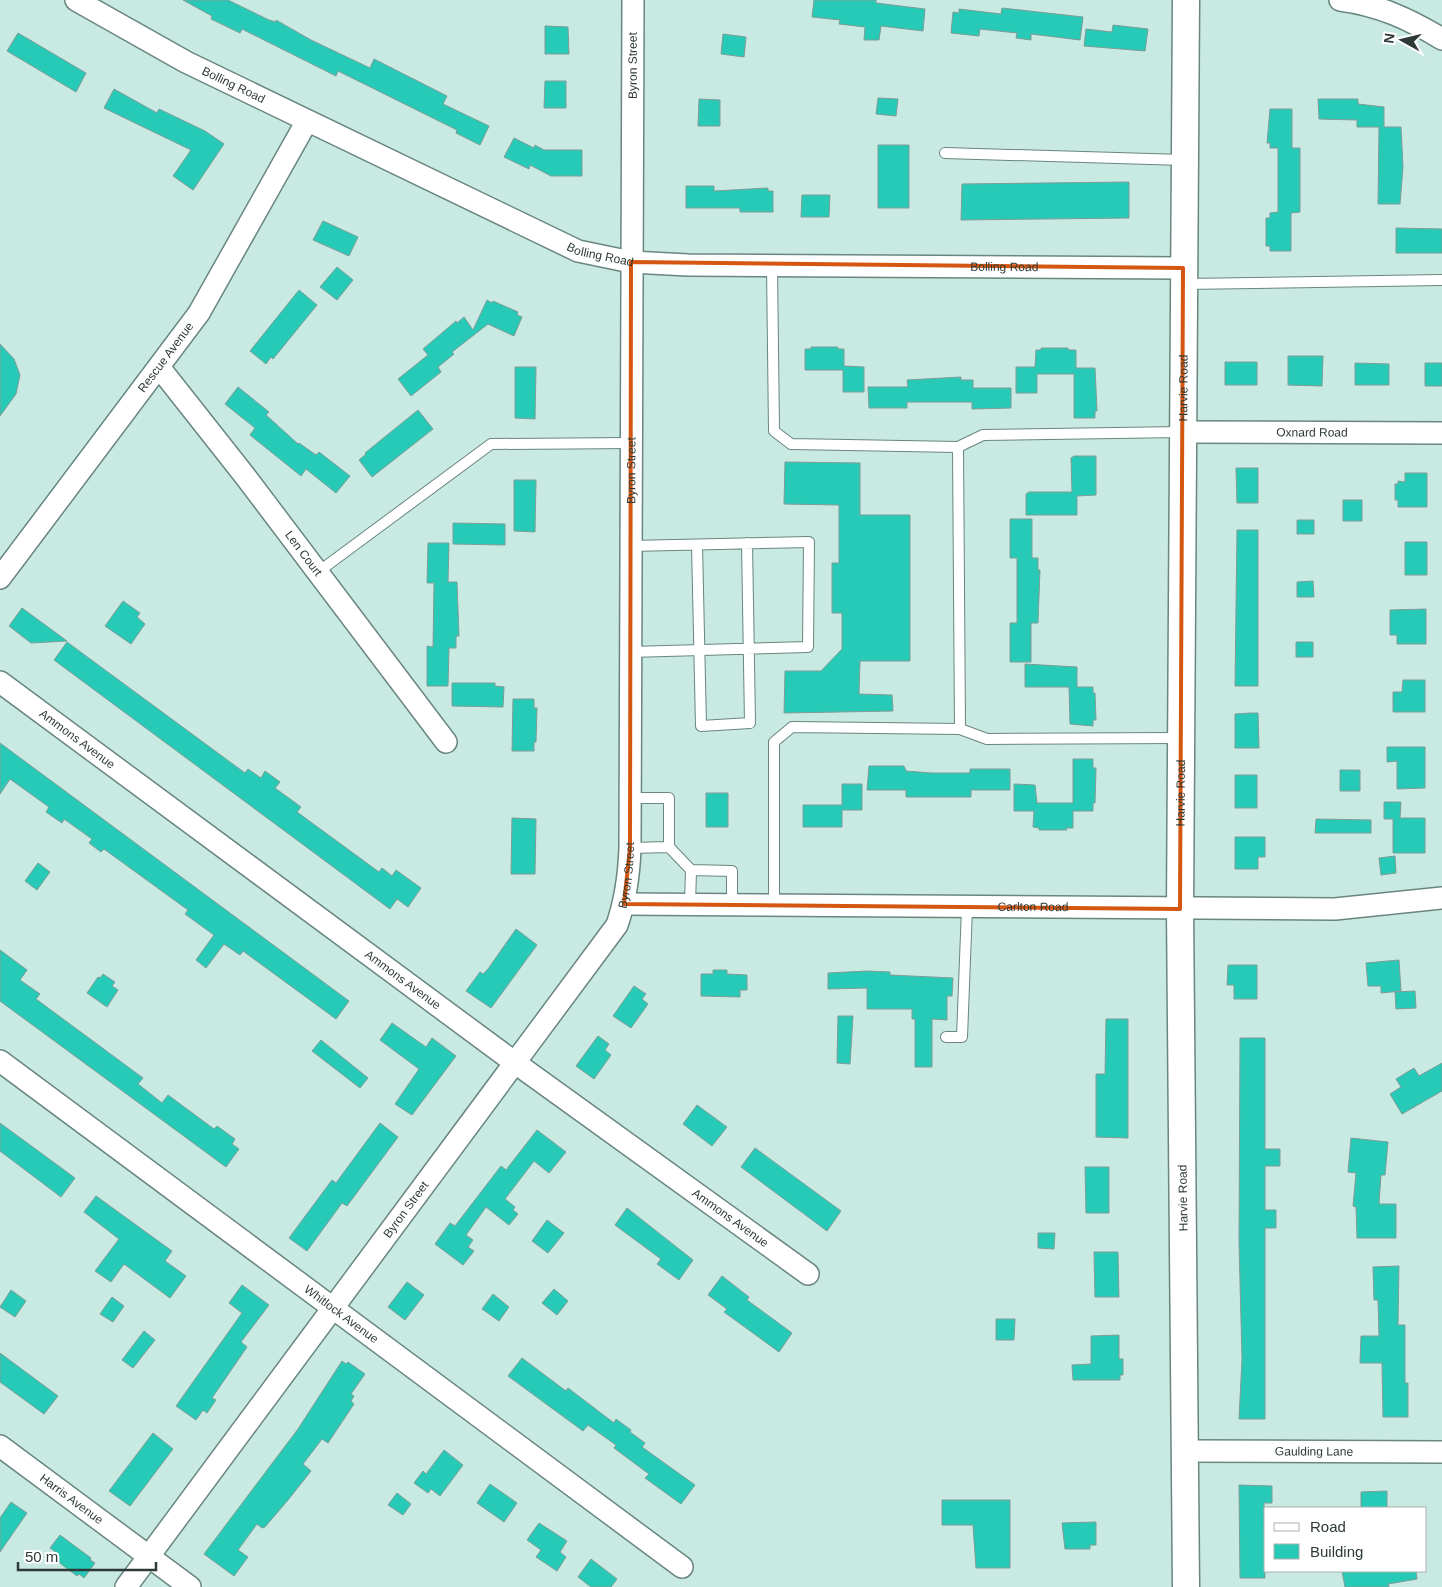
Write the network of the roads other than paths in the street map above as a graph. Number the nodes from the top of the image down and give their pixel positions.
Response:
1 (76, 0) edge
2 (633, 0) edge
3 (1186, 0) edge
4 (1340, 0) edge
5 (1442, 39) edge
6 (307, 121) junction
7 (945, 153) dead end
8 (1185, 160) junction
9 (631, 262) junction
10 (772, 266) junction
11 (1183, 276) junction
12 (1442, 280) edge
13 (159, 366) junction
14 (1182, 432) junction
15 (1442, 433) edge
16 (630, 443) junction
17 (958, 447) junction
18 (747, 543) junction
19 (698, 545) junction
20 (630, 546) junction
21 (318, 572) junction
22 (0, 578) edge
23 (750, 649) junction
24 (700, 650) junction
25 (630, 652) junction
26 (0, 682) edge
27 (960, 729) junction
28 (1181, 738) junction
29 (446, 742) dead end
30 (630, 798) junction
31 (669, 847) junction
32 (630, 848) junction
33 (691, 870) junction
34 (1442, 898) edge
35 (624, 904) junction
36 (690, 905) junction
37 (732, 905) junction
38 (774, 906) junction
39 (967, 908) junction
40 (1180, 909) junction
41 (946, 1037) dead end
42 (0, 1061) edge
43 (514, 1062) junction
44 (808, 1274) dead end
45 (332, 1307) junction
46 (0, 1446) edge
47 (1185, 1451) junction
48 (1442, 1452) edge
49 (149, 1556) junction
50 (682, 1567) dead end
51 (126, 1587) edge
52 (190, 1587) edge
53 (1186, 1587) edge

1 - 6 street, Bolling Road
2 - 9 street, Byron Street
3 - 8 street, Harvie Road
4 - 5 street
6 - 9 street, Bolling Road
6 - 13 street, Rescue Avenue
7 - 8 lane
8 - 11 street, Harvie Road
9 - 10 street, Bolling Road
9 - 16 street, Byron Street
10 - 11 street, Bolling Road
10 - 17 lane
11 - 12 lane
11 - 14 street, Harvie Road
13 - 21 street, Len Court
13 - 22 street, Rescue Avenue
14 - 15 street, Oxnard Road
14 - 17 lane
14 - 28 street, Harvie Road
16 - 20 street, Byron Street
16 - 21 lane
17 - 27 lane
18 - 19 lane
18 - 23 lane
18 - 23 lane
19 - 20 lane
19 - 24 lane
20 - 25 street, Byron Street
21 - 29 street, Len Court
23 - 24 lane
23 - 24 lane
24 - 25 lane
25 - 30 street, Byron Street
26 - 43 street, Ammons Avenue
27 - 28 lane
27 - 38 lane
28 - 40 street, Harvie Road
30 - 31 lane
30 - 32 street, Byron Street
31 - 32 lane
31 - 33 lane
32 - 35 street, Byron Street
33 - 36 lane
33 - 37 lane
34 - 40 street, Carlton Road
35 - 36 street, Carlton Road
35 - 43 street, Byron Street
36 - 37 street, Carlton Road
37 - 38 street, Carlton Road
38 - 39 street, Carlton Road
39 - 40 street, Carlton Road
39 - 41 lane
40 - 47 street, Harvie Road
42 - 45 street, Whitlock Avenue
43 - 44 street, Ammons Avenue
43 - 45 street, Byron Street
45 - 49 street, Byron Street
45 - 50 street, Whitlock Avenue
46 - 49 street, Harris Avenue
47 - 48 street, Gaulding Lane
47 - 53 street, Harvie Road
49 - 51 street, Byron Street
49 - 52 street, Harris Avenue

